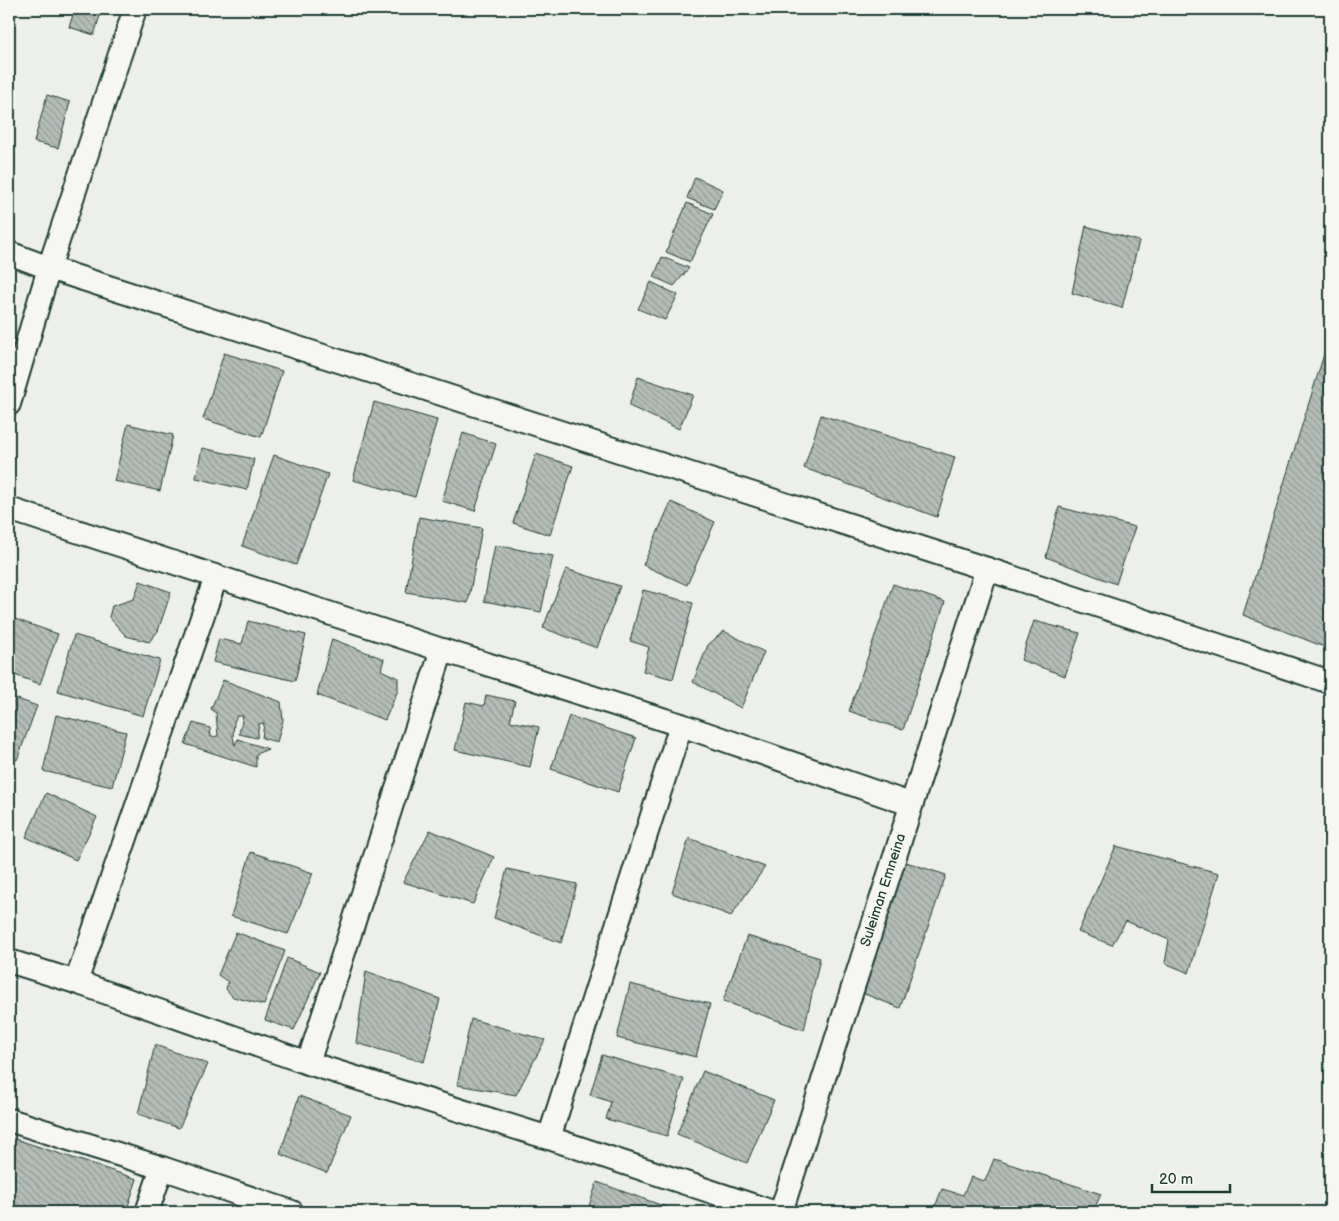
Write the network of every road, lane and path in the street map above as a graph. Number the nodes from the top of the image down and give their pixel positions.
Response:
1 (135, 9) edge
2 (9, 253) edge
3 (49, 268) junction
4 (9, 404) edge
5 (9, 509) edge
6 (987, 569) junction
7 (216, 577) junction
8 (442, 650) junction
9 (1330, 682) edge
10 (681, 725) junction
11 (910, 804) junction
12 (9, 960) edge
13 (76, 982) junction
14 (308, 1064) junction
15 (9, 1120) edge
16 (549, 1138) junction
17 (162, 1168) junction
18 (147, 1212) edge
19 (292, 1212) edge
20 (772, 1212) edge
21 (781, 1212) edge

1 - 3 street
2 - 3 street
3 - 4 street
3 - 6 street
5 - 7 street
6 - 9 street
6 - 11 street, Suleiman Emneina
7 - 8 street
7 - 13 street
8 - 10 street
8 - 14 street
10 - 11 street
10 - 16 street
11 - 21 street, Suleiman Emneina
12 - 13 street
13 - 14 street
14 - 16 street
15 - 17 street
16 - 20 street
17 - 18 street
17 - 19 street

